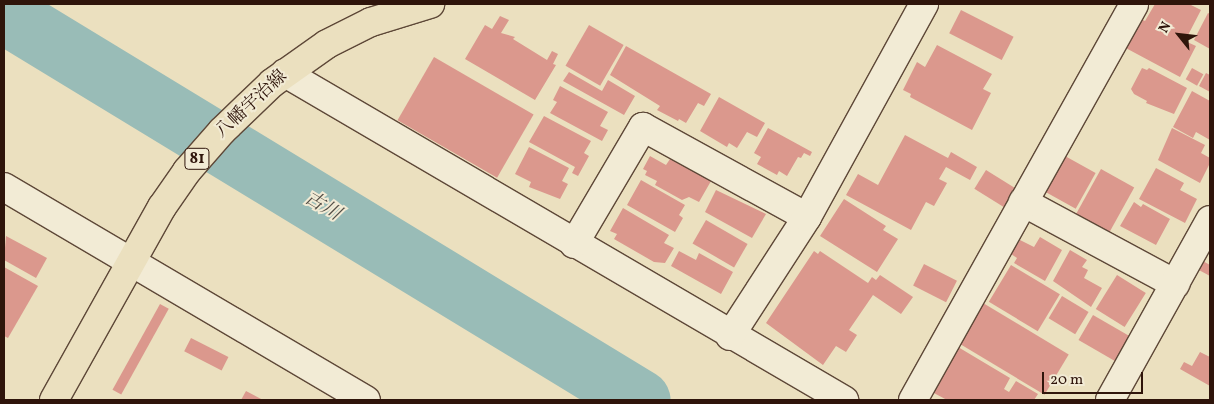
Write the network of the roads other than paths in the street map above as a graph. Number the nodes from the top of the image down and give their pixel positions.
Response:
1 (430, 4) edge
2 (924, 4) edge
3 (1134, 4) edge
4 (278, 78) junction
5 (4, 187) edge
6 (1023, 202) junction
7 (806, 217) junction
8 (1210, 220) edge
9 (574, 244) junction
10 (134, 256) junction
11 (1175, 284) junction
12 (730, 336) junction
13 (54, 400) edge
14 (366, 400) edge
15 (844, 400) edge
16 (914, 400) edge
17 (1110, 400) edge

1 - 4 main road, 八幡宇治線 / 81
2 - 7 street
3 - 6 street
4 - 9 street
4 - 10 main road, 八幡宇治線 / 81
5 - 10 street
6 - 11 street
6 - 16 street
7 - 9 street
7 - 12 street
8 - 11 street
9 - 12 street
10 - 13 main road, 八幡宇治線 / 81
10 - 14 street
11 - 17 street
12 - 15 street

